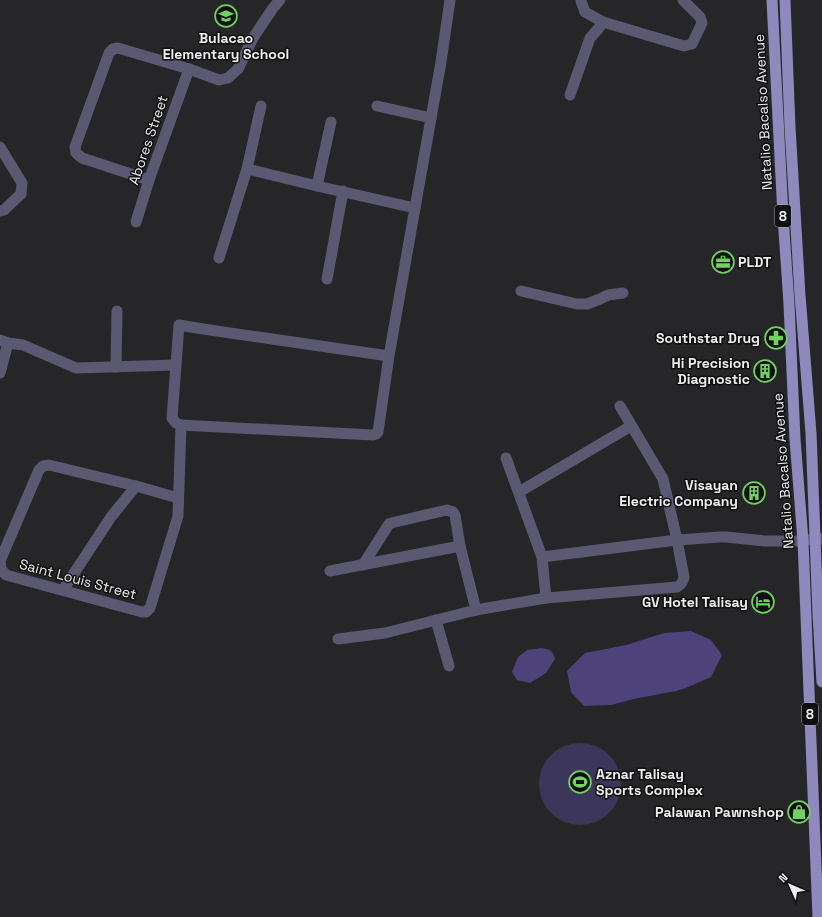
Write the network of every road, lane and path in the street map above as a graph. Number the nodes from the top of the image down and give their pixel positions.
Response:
1 (280, 0) edge
2 (450, 0) edge
3 (581, 0) edge
4 (683, 0) edge
5 (772, 0) edge
6 (785, 0) edge
7 (603, 22) junction
8 (189, 69) junction
9 (570, 95) dead end
10 (261, 106) dead end
11 (377, 106) dead end
12 (431, 118) junction
13 (331, 122) dead end
14 (0, 147) edge
15 (247, 169) junction
16 (149, 180) junction
17 (317, 186) junction
18 (343, 191) junction
19 (415, 208) junction
20 (0, 211) edge
21 (136, 222) dead end
22 (219, 258) dead end
23 (327, 278) dead end
24 (521, 291) dead end
25 (623, 293) dead end
26 (116, 311) dead end
27 (4, 342) edge
28 (390, 356) junction
29 (176, 365) junction
30 (116, 367) junction
31 (0, 373) edge
32 (620, 406) dead end
33 (181, 426) junction
34 (631, 426) junction
35 (506, 458) dead end
36 (136, 486) junction
37 (519, 492) junction
38 (178, 498) junction
39 (819, 539) edge
40 (677, 540) junction
41 (802, 541) junction
42 (460, 546) junction
43 (542, 556) junction
44 (363, 565) junction
45 (1, 569) edge
46 (330, 571) dead end
47 (63, 590) junction
48 (546, 598) junction
49 (476, 610) junction
50 (436, 620) junction
51 (338, 639) dead end
52 (449, 666) dead end
53 (822, 682) edge
54 (818, 917) edge

1 - 8 street
2 - 12 street
3 - 7 street
4 - 7 street
5 - 41 main road, Natalio Bacalso Avenue / 8
6 - 39 main road, Natalio Bacalso Avenue / 8
7 - 9 street
8 - 16 street, Abores Street
8 - 16 street
10 - 15 street
11 - 12 street
12 - 19 street
13 - 17 street
14 - 20 street
15 - 17 street
15 - 22 street
16 - 21 street, Abores Street
17 - 18 street
18 - 19 street
18 - 23 street
19 - 28 street
24 - 25 street
26 - 30 street
27 - 30 street
27 - 31 street
28 - 29 street
28 - 33 street
29 - 30 street
29 - 33 street
32 - 34 street
33 - 38 street
34 - 37 street
34 - 40 street
35 - 37 street
36 - 38 street
36 - 45 street
36 - 47 street
37 - 43 street
38 - 47 street, Saint Louis Street
39 - 41 street
39 - 53 main road, Natalio Bacalso Avenue / 8
40 - 41 street
40 - 43 street
40 - 48 street
41 - 54 main road, Natalio Bacalso Avenue / 8
42 - 44 street
42 - 44 street
42 - 49 street
43 - 48 street
44 - 46 street
45 - 47 street, Saint Louis Street
48 - 49 street
49 - 50 street
50 - 51 street
50 - 52 street

